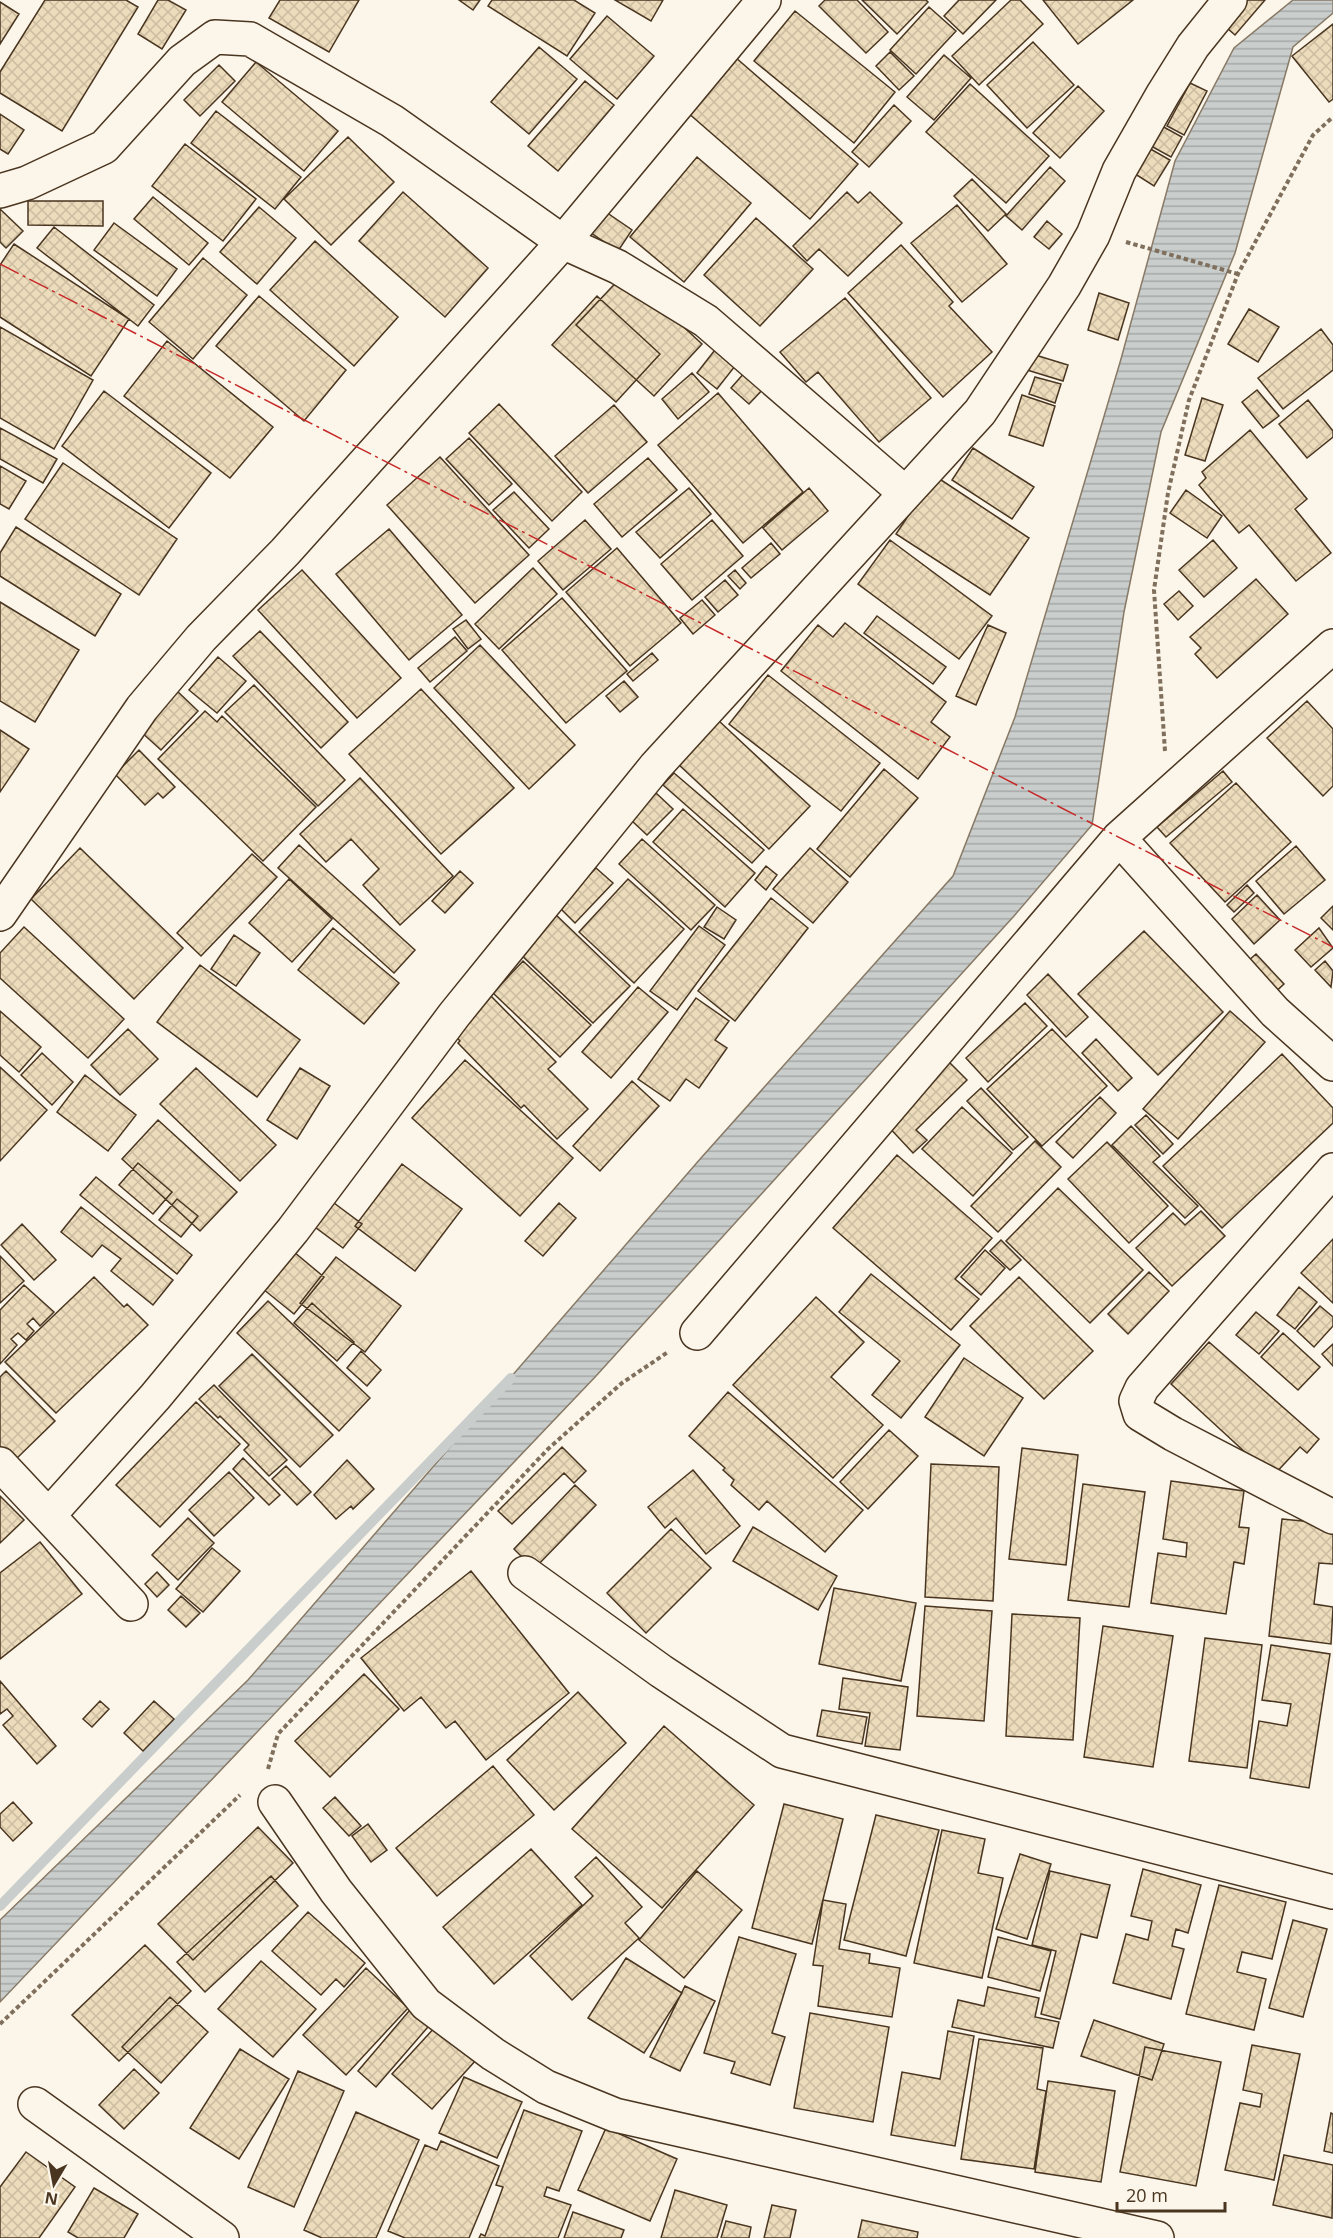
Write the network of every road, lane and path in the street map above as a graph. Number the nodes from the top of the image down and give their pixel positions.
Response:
1 (764, 0) edge
2 (1230, 0) edge
3 (1333, 117) edge
4 (0, 190) edge
5 (563, 242) junction
6 (1128, 243) dead end
7 (1238, 274) junction
8 (904, 492) junction
9 (1333, 646) edge
10 (1171, 792) junction
11 (1119, 838) junction
12 (0, 914) edge
13 (1333, 1064) edge
14 (1333, 1170) edge
15 (697, 1334) joint
16 (0, 1464) edge
17 (50, 1515) junction
18 (1333, 1517) edge
19 (525, 1573) dead end
20 (131, 1604) dead end
21 (267, 1789) joint
22 (243, 1792) dead end
23 (1333, 1892) edge
24 (0, 2024) edge
25 (35, 2104) dead end
26 (222, 2238) edge
27 (1156, 2238) edge

1 - 5 street
2 - 8 street
3 - 7 path
4 - 5 street
5 - 8 street
5 - 12 street
6 - 7 path
7 - 10 path
8 - 17 street
9 - 10 street
10 - 11 street
11 - 13 street
11 - 15 street
14 - 18 street
15 - 21 path
16 - 17 street
17 - 20 street
19 - 23 street
21 - 27 street
22 - 24 path
25 - 26 street

